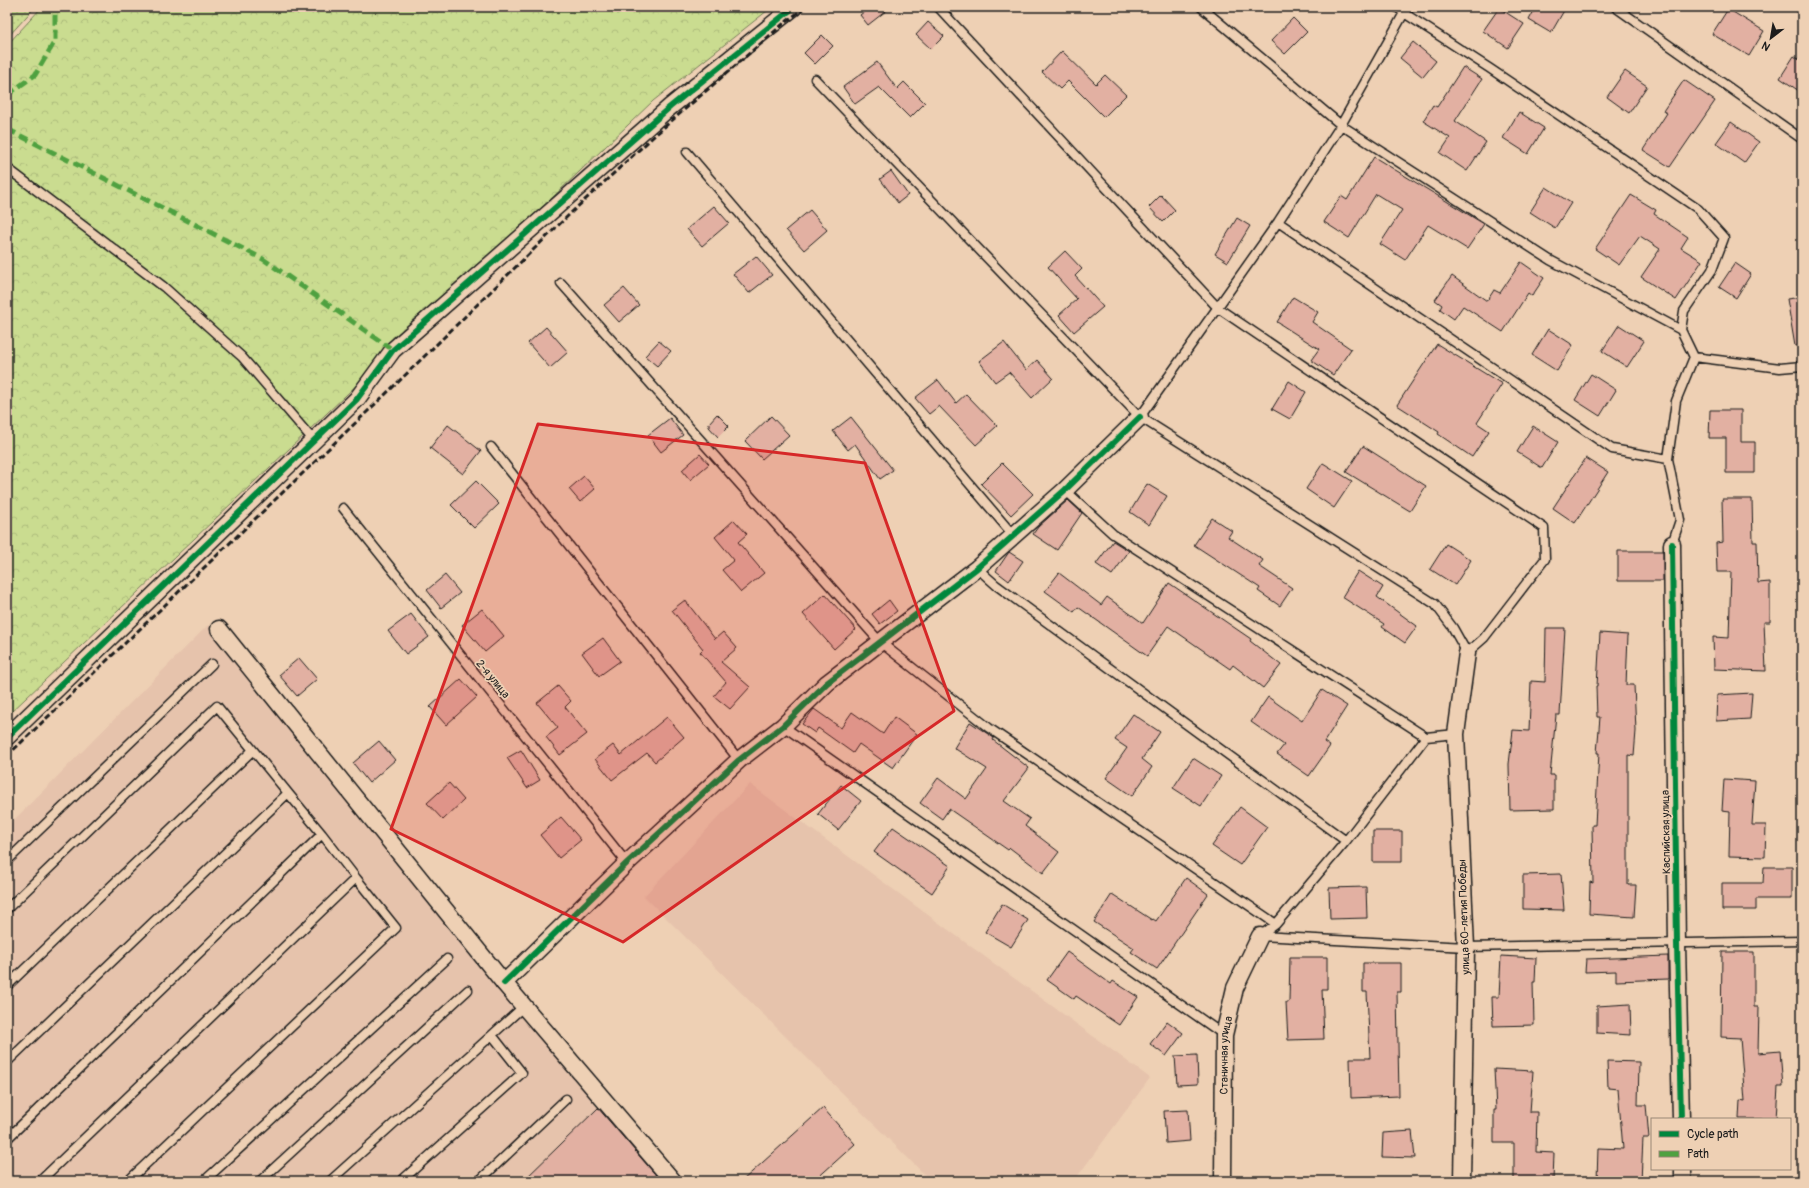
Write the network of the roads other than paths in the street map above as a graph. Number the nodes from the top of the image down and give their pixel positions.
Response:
1 (794, 7) edge
2 (938, 7) edge
3 (1201, 7) edge
4 (1397, 7) edge
5 (1615, 7) edge
6 (1406, 10) edge
7 (815, 79) dead end
8 (1341, 125) junction
9 (1802, 139) edge
10 (687, 152) dead end
11 (7, 168) edge
12 (1278, 222) junction
13 (561, 283) dead end
14 (1218, 308) junction
15 (1681, 330) junction
16 (1694, 357) junction
17 (1802, 366) edge
18 (1140, 417) junction
19 (314, 441) junction
20 (491, 447) dead end
21 (1668, 459) junction
22 (1065, 490) junction
23 (343, 508) dead end
24 (1014, 536) junction
25 (1672, 544) joint
26 (977, 568) junction
27 (220, 629) dead end
28 (880, 642) junction
29 (1467, 653) junction
30 (212, 664) dead end
31 (783, 726) junction
32 (1456, 734) junction
33 (7, 737) edge
34 (1426, 737) junction
35 (253, 750) junction
36 (739, 760) junction
37 (288, 793) junction
38 (322, 834) junction
39 (1346, 841) junction
40 (7, 861) edge
41 (627, 864) junction
42 (356, 878) junction
43 (7, 909) edge
44 (1276, 924) junction
45 (1260, 936) junction
46 (1802, 942) edge
47 (1677, 944) junction
48 (1466, 947) junction
49 (447, 959) dead end
50 (504, 982) junction
51 (7, 986) edge
52 (468, 990) dead end
53 (524, 1006) junction
54 (492, 1035) junction
55 (1224, 1036) junction
56 (7, 1062) edge
57 (566, 1099) dead end
58 (1681, 1118) edge
59 (7, 1139) edge
60 (1682, 1170) edge
61 (40, 1181) edge
62 (128, 1181) edge
63 (204, 1181) edge
64 (260, 1181) edge
65 (330, 1181) edge
66 (402, 1181) edge
67 (479, 1181) edge
68 (673, 1181) edge
69 (1223, 1181) edge
70 (1462, 1181) edge
71 (1683, 1181) edge

1 - 19 street
2 - 14 lane
3 - 8 lane
4 - 6 lane
5 - 9 lane
6 - 8 lane
6 - 15 lane
7 - 18 lane
8 - 12 lane
8 - 15 lane
10 - 24 lane
11 - 19 lane
12 - 14 lane
12 - 21 lane
13 - 28 lane
14 - 18 lane
14 - 29 lane
15 - 16 lane
16 - 17 lane
16 - 21 lane
18 - 22 street
18 - 29 lane
19 - 33 street
20 - 36 lane
21 - 25 lane
22 - 24 street
22 - 34 lane
23 - 41 lane, 2-я улица
24 - 26 street
25 - 47 street, Каспийская улица
26 - 28 street
26 - 39 lane
27 - 50 street
28 - 31 street
28 - 44 lane
29 - 32 street, улица 60-летия Победы
30 - 40 lane
31 - 36 street
31 - 55 lane
32 - 34 lane
32 - 48 street, улица 60-летия Победы
34 - 39 lane
35 - 37 lane
35 - 43 lane
35 - 51 lane
36 - 41 street
37 - 38 lane
37 - 56 lane
38 - 42 lane
38 - 59 lane
39 - 44 lane
41 - 50 street
42 - 61 lane
42 - 62 lane
44 - 45 lane
45 - 48 lane
45 - 55 street, Станичная улица
46 - 47 lane
47 - 48 lane
47 - 58 street, Каспийская улица
48 - 70 street, улица 60-летия Победы
49 - 63 lane
50 - 53 street
52 - 64 lane
53 - 54 lane
53 - 68 street
54 - 65 lane
54 - 66 lane
55 - 69 street, Станичная улица
57 - 67 lane
60 - 71 street

